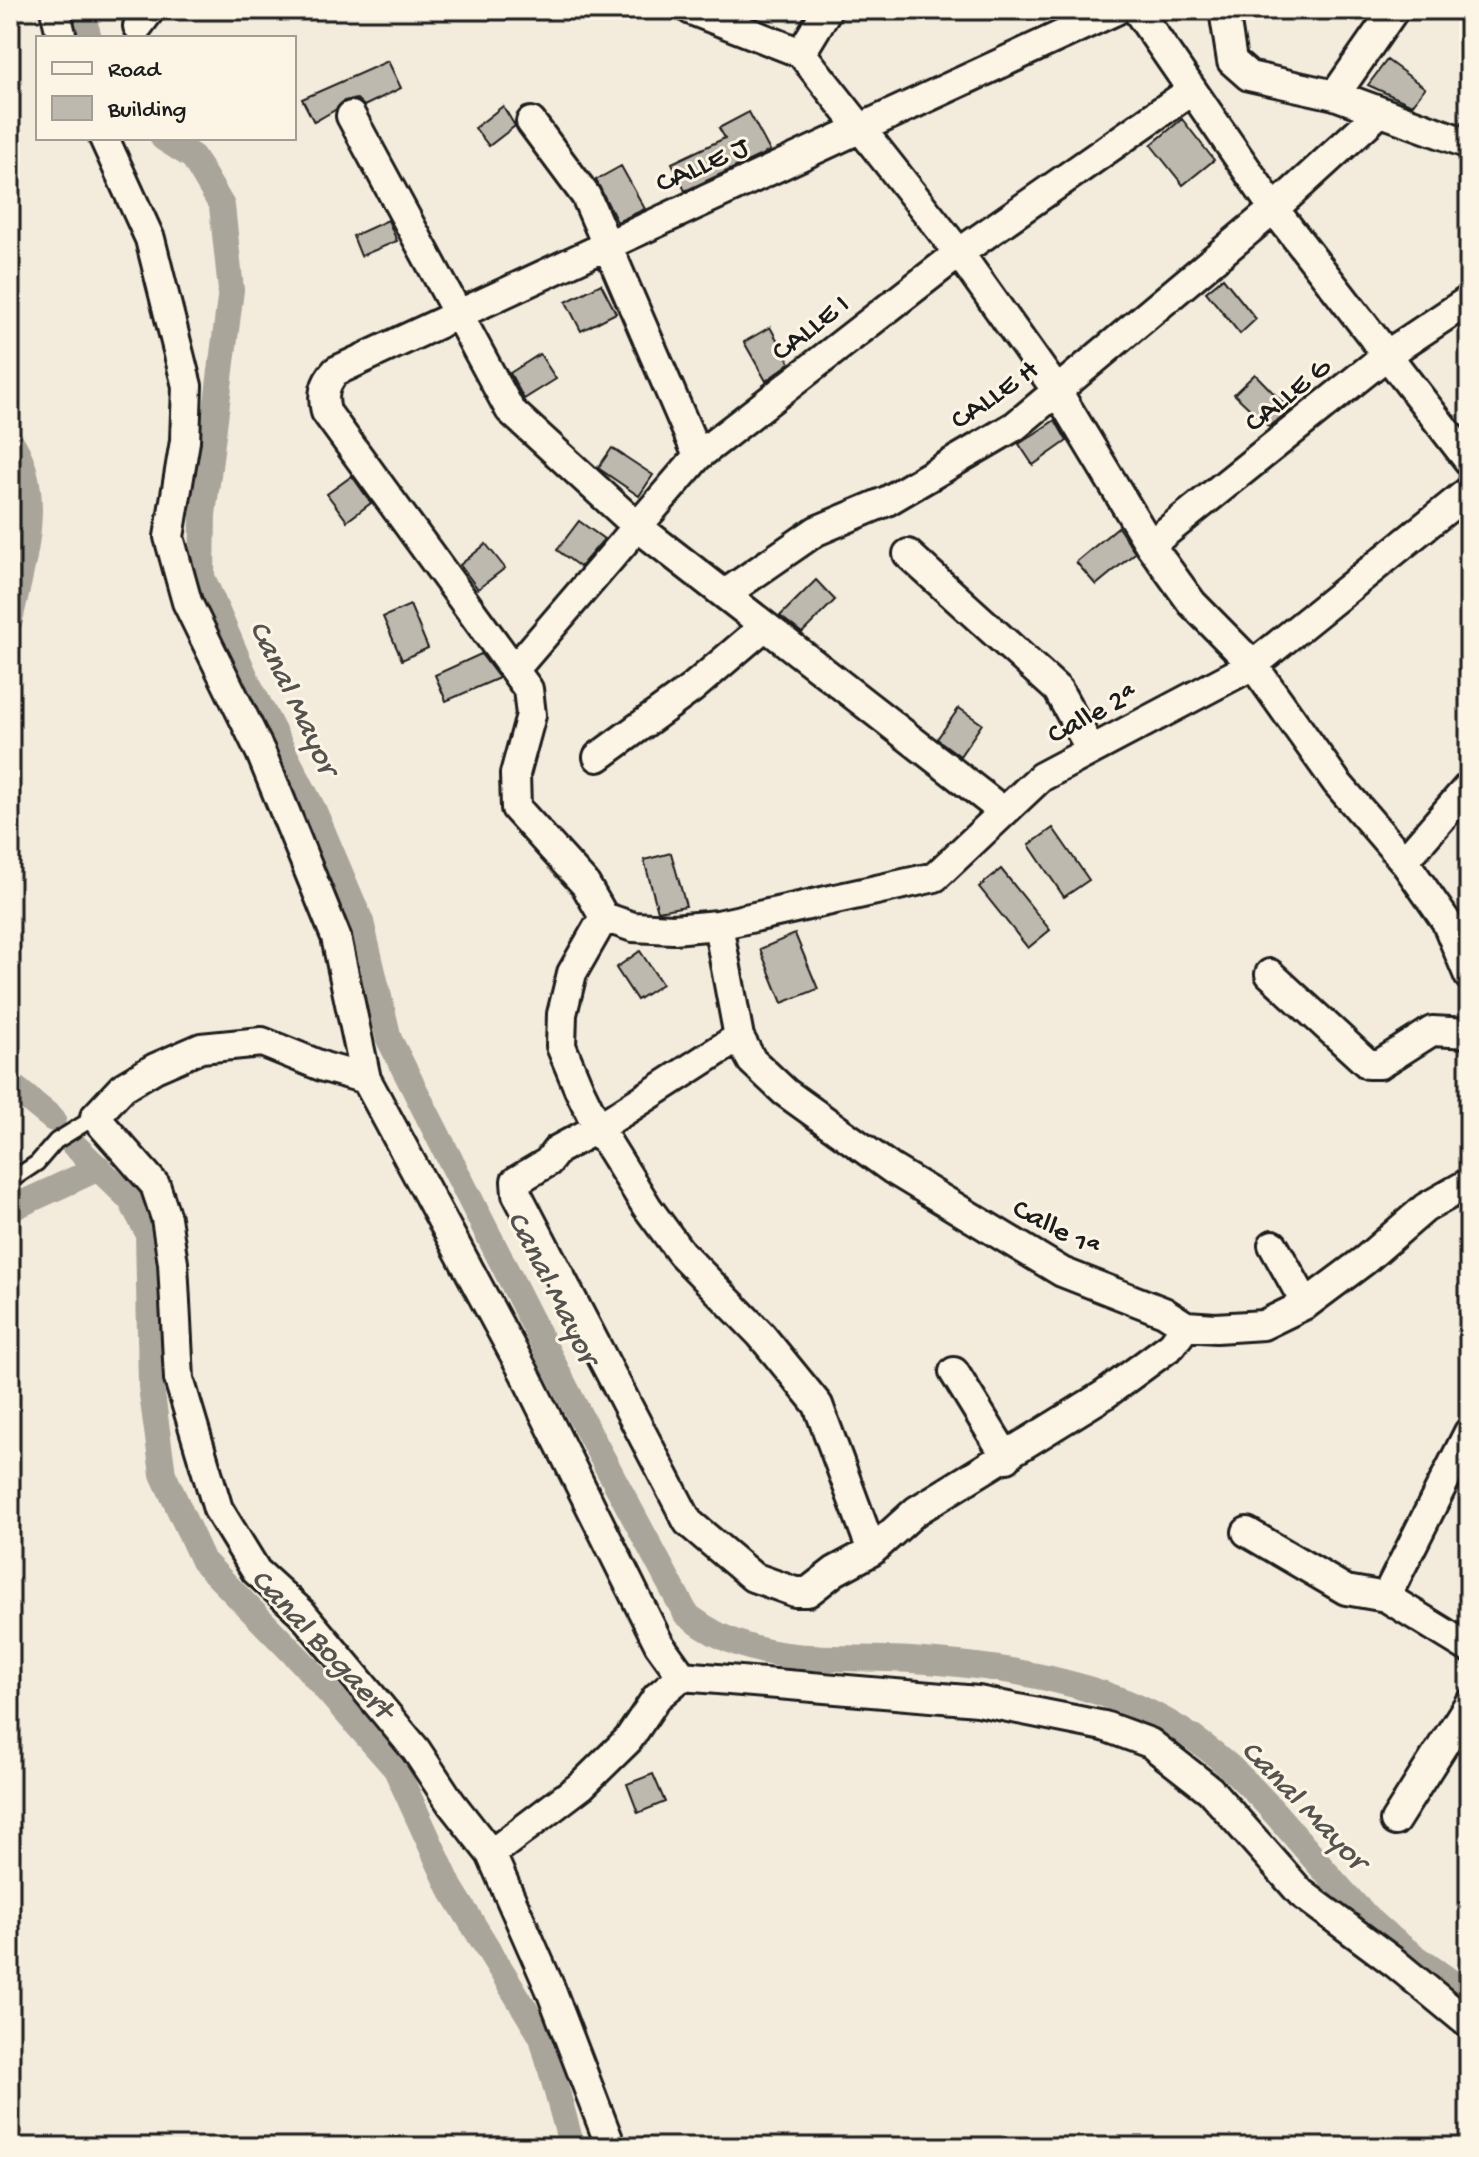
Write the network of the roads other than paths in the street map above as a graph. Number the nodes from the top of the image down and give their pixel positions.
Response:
1 (55, 10) edge
2 (691, 10) edge
3 (827, 10) edge
4 (1116, 10) edge
5 (1137, 10) edge
6 (1224, 10) edge
7 (1394, 10) edge
8 (62, 36) edge
9 (801, 53) junction
10 (1192, 90) junction
11 (1335, 95) junction
12 (1380, 112) junction
13 (351, 116) dead end
14 (531, 122) dead end
15 (861, 128) junction
16 (105, 140) edge
17 (1469, 144) edge
18 (1274, 209) junction
19 (607, 243) junction
20 (959, 253) junction
21 (1469, 300) edge
22 (458, 314) junction
23 (1388, 354) junction
24 (1057, 391) junction
25 (698, 456) junction
26 (1469, 461) edge
27 (1469, 491) edge
28 (638, 527) junction
29 (1150, 545) junction
30 (908, 554) dead end
31 (725, 594) junction
32 (765, 626) junction
33 (1253, 665) junction
34 (515, 669) junction
35 (1091, 750) junction
36 (598, 757) dead end
37 (1469, 786) edge
38 (1004, 812) junction
39 (1404, 861) junction
40 (604, 917) junction
41 (718, 925) junction
42 (1270, 974) dead end
43 (1469, 976) edge
44 (1469, 1033) edge
45 (739, 1037) junction
46 (366, 1079) junction
47 (95, 1117) junction
48 (598, 1128) junction
49 (10, 1181) edge
50 (1469, 1183) edge
51 (1273, 1245) dead end
52 (1306, 1304) junction
53 (1186, 1326) junction
54 (954, 1372) dead end
55 (1469, 1432) edge
56 (1007, 1458) junction
57 (1247, 1532) dead end
58 (872, 1551) junction
59 (1386, 1597) junction
60 (1469, 1648) edge
61 (682, 1676) junction
62 (1469, 1704) edge
63 (1395, 1821) dead end
64 (491, 1854) junction
65 (1469, 2024) edge
66 (611, 2147) edge

1 - 8 street
2 - 9 street
3 - 9 street
4 - 15 street, CALLE J
5 - 10 street
6 - 11 street
7 - 11 street
9 - 15 street
10 - 18 street
10 - 20 street, CALLE I
11 - 12 street
12 - 17 street
12 - 18 street, CALLE H
13 - 22 street
14 - 19 street
15 - 19 street, CALLE J
15 - 20 street
16 - 46 street
18 - 23 street
18 - 24 street, CALLE H
19 - 22 street, CALLE J
19 - 25 street
20 - 24 street
20 - 25 street, CALLE I
21 - 23 street, CALLE G
22 - 28 street
22 - 34 street, CALLE J
23 - 26 street
23 - 29 street, CALLE G
24 - 29 street
24 - 31 street, CALLE H
25 - 28 street, CALLE I
27 - 33 street, Calle 2ª
28 - 31 street
28 - 34 street, CALLE I
29 - 33 street
30 - 35 street
31 - 32 street
32 - 36 street
32 - 38 street
33 - 35 street, Calle 2ª
33 - 39 street
34 - 40 street
35 - 38 street, Calle 2ª
37 - 39 street
38 - 41 street, Calle 2ª
39 - 43 street
40 - 41 street, Calle 2ª
40 - 48 street
41 - 45 street, Calle 1ª
42 - 44 street
45 - 48 street
45 - 53 street, Calle 1ª
46 - 47 street
46 - 61 street
47 - 49 lane
47 - 64 street
48 - 58 street
48 - 58 street
50 - 52 street, Calle 1ª
51 - 52 street
52 - 53 street, Calle 1ª
53 - 56 street
54 - 56 street
55 - 59 street
56 - 58 street
57 - 59 street
59 - 60 street
61 - 64 street
61 - 65 street
62 - 63 street
64 - 66 street

